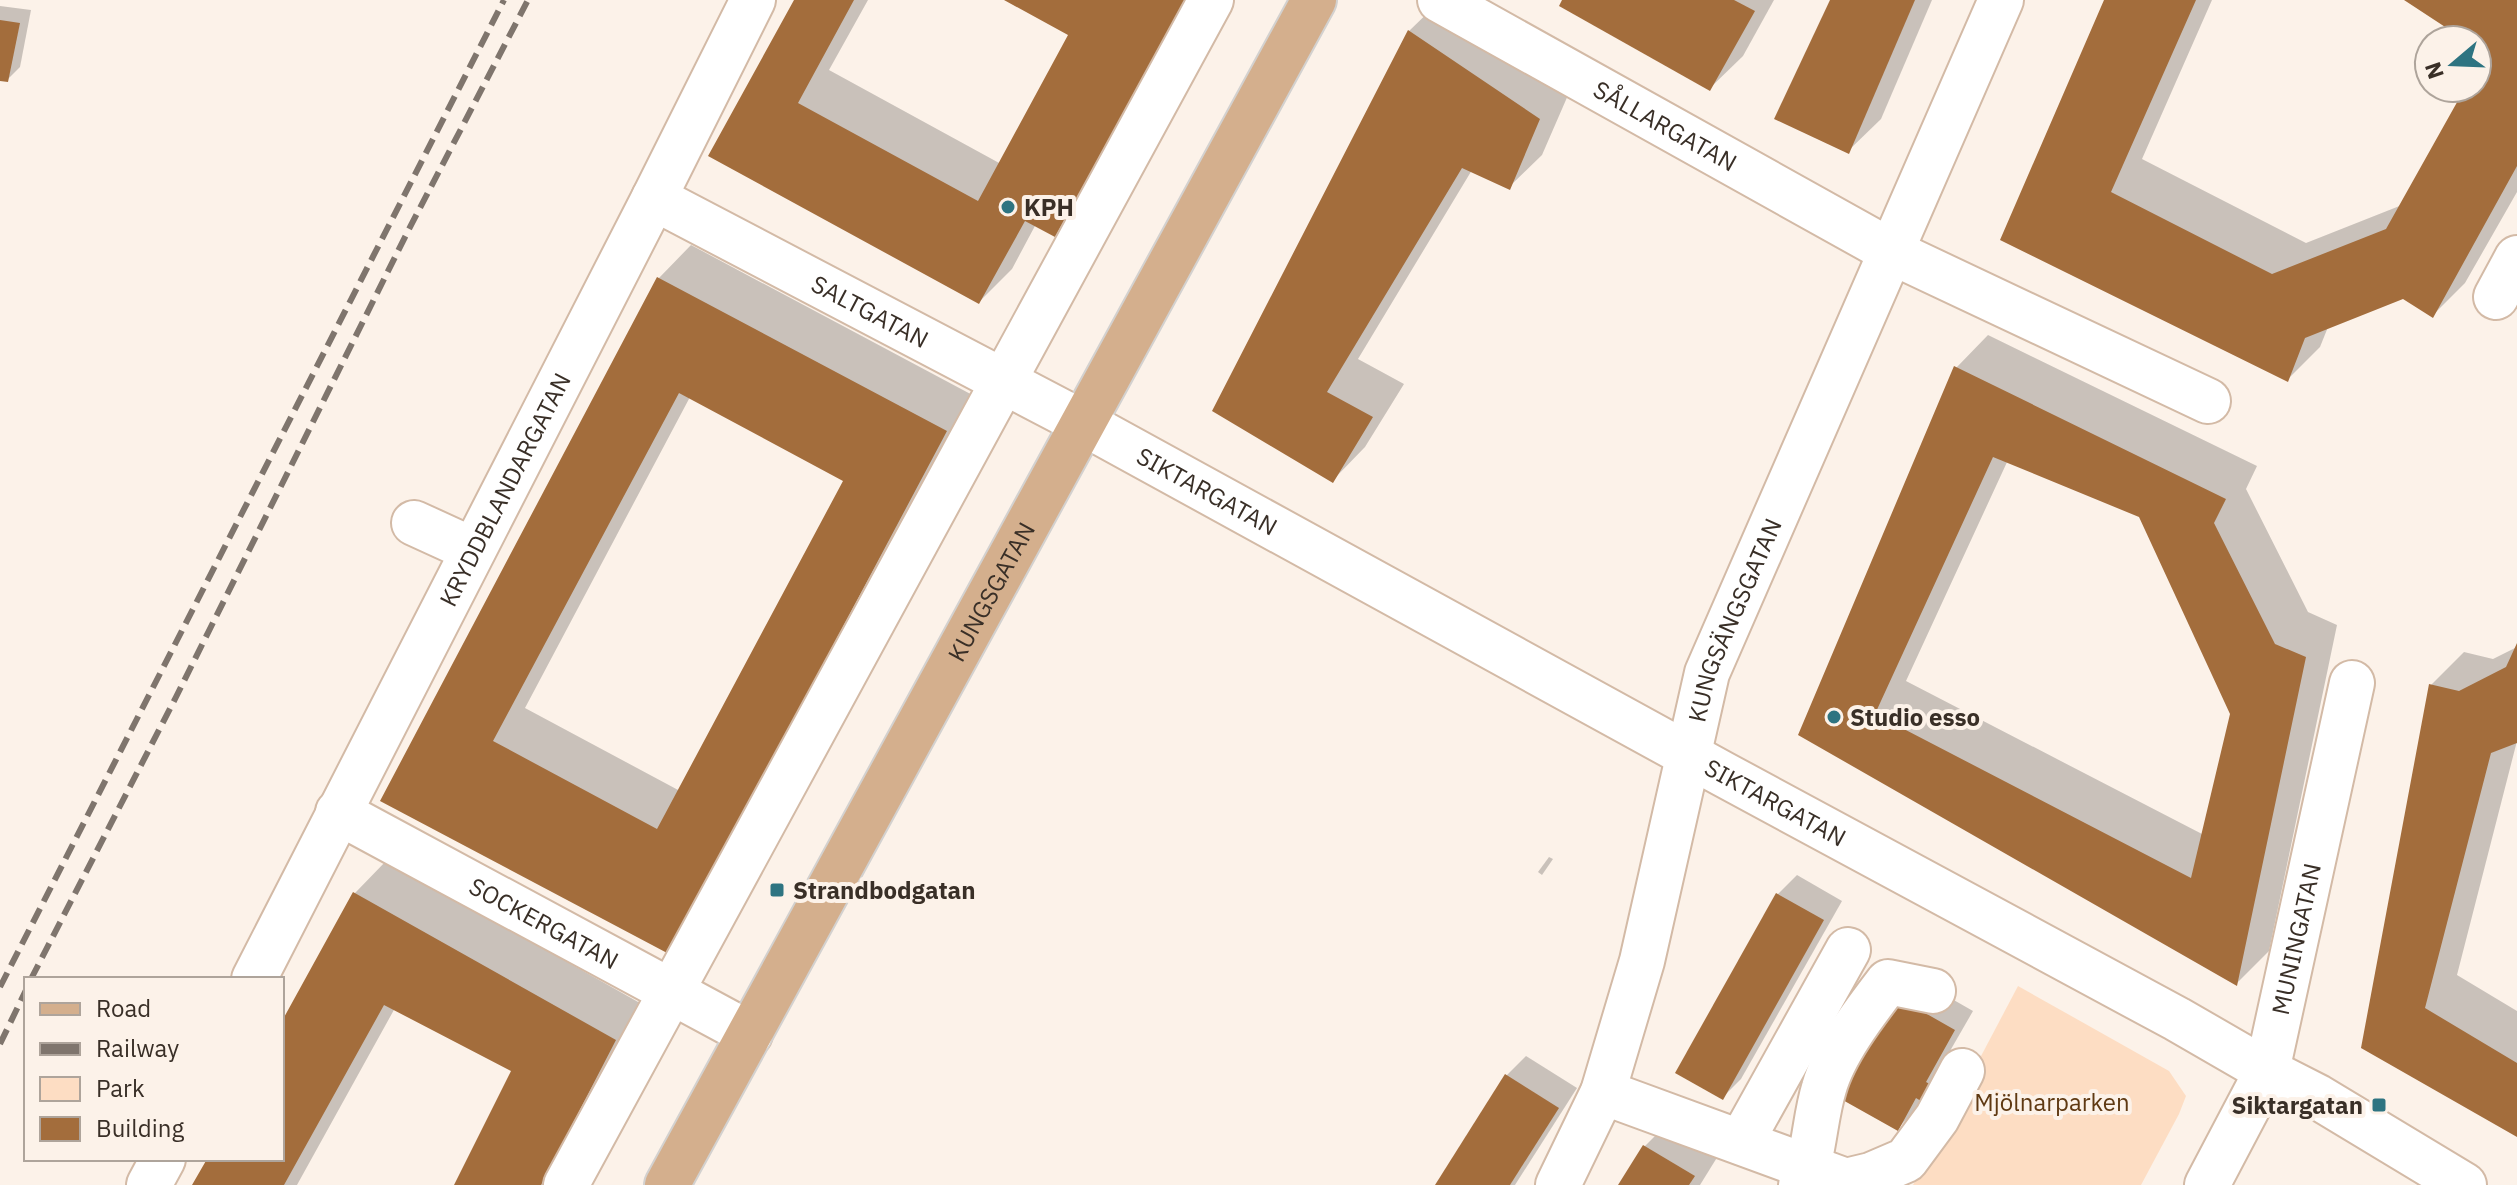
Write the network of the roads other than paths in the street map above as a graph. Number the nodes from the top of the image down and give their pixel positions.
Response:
1 (753, 0) edge
2 (1211, 0) edge
3 (1314, 0) edge
4 (1440, 0) edge
5 (2001, 0) edge
6 (654, 198) junction
7 (1892, 252) junction
8 (2517, 258) edge
9 (2496, 297) dead end
10 (1002, 380) junction
11 (2208, 401) dead end
12 (1085, 424) junction
13 (414, 523) dead end
14 (473, 550) junction
15 (2352, 683) dead end
16 (1688, 755) junction
17 (338, 812) junction
18 (1848, 950) dead end
19 (255, 977) edge
20 (1933, 991) dead end
21 (670, 992) junction
22 (750, 1034) junction
23 (1962, 1071) dead end
24 (2267, 1071) junction
25 (1603, 1092) junction
26 (1741, 1142) junction
27 (162, 1161) edge
28 (1826, 1180) edge
29 (149, 1185) edge
30 (566, 1185) edge
31 (667, 1185) edge
32 (1558, 1185) edge
33 (2207, 1185) edge
34 (2464, 1185) edge

1 - 6 street, KRYDDBLANDARGATAN
2 - 10 street
3 - 12 main road, KUNGSGATAN
4 - 7 street, SÅLLARGATAN
5 - 7 street, KUNGSÄNGSGATAN
6 - 10 street, SALTGATAN
6 - 14 street, KRYDDBLANDARGATAN
7 - 11 street
7 - 16 street, KUNGSÄNGSGATAN
8 - 9 street
10 - 12 street, SALTGATAN
10 - 21 street
12 - 16 street, SIKTARGATAN
12 - 22 main road, KUNGSGATAN
13 - 14 street
14 - 17 street, KRYDDBLANDARGATAN
15 - 24 street, MUNINGATAN
16 - 24 street, SIKTARGATAN
16 - 25 street, KUNGSÄNGSGATAN
17 - 19 street, KRYDDBLANDARGATAN
17 - 21 street, SOCKERGATAN
18 - 26 street
20 - 28 street
21 - 22 street, SOCKERGATAN
21 - 30 street
22 - 31 main road, KUNGSGATAN
23 - 28 street
24 - 33 street, MUNINGATAN
24 - 34 street, SIKTARGATAN
25 - 26 street
25 - 32 street, KUNGSÄNGSGATAN
26 - 28 street
27 - 29 street

